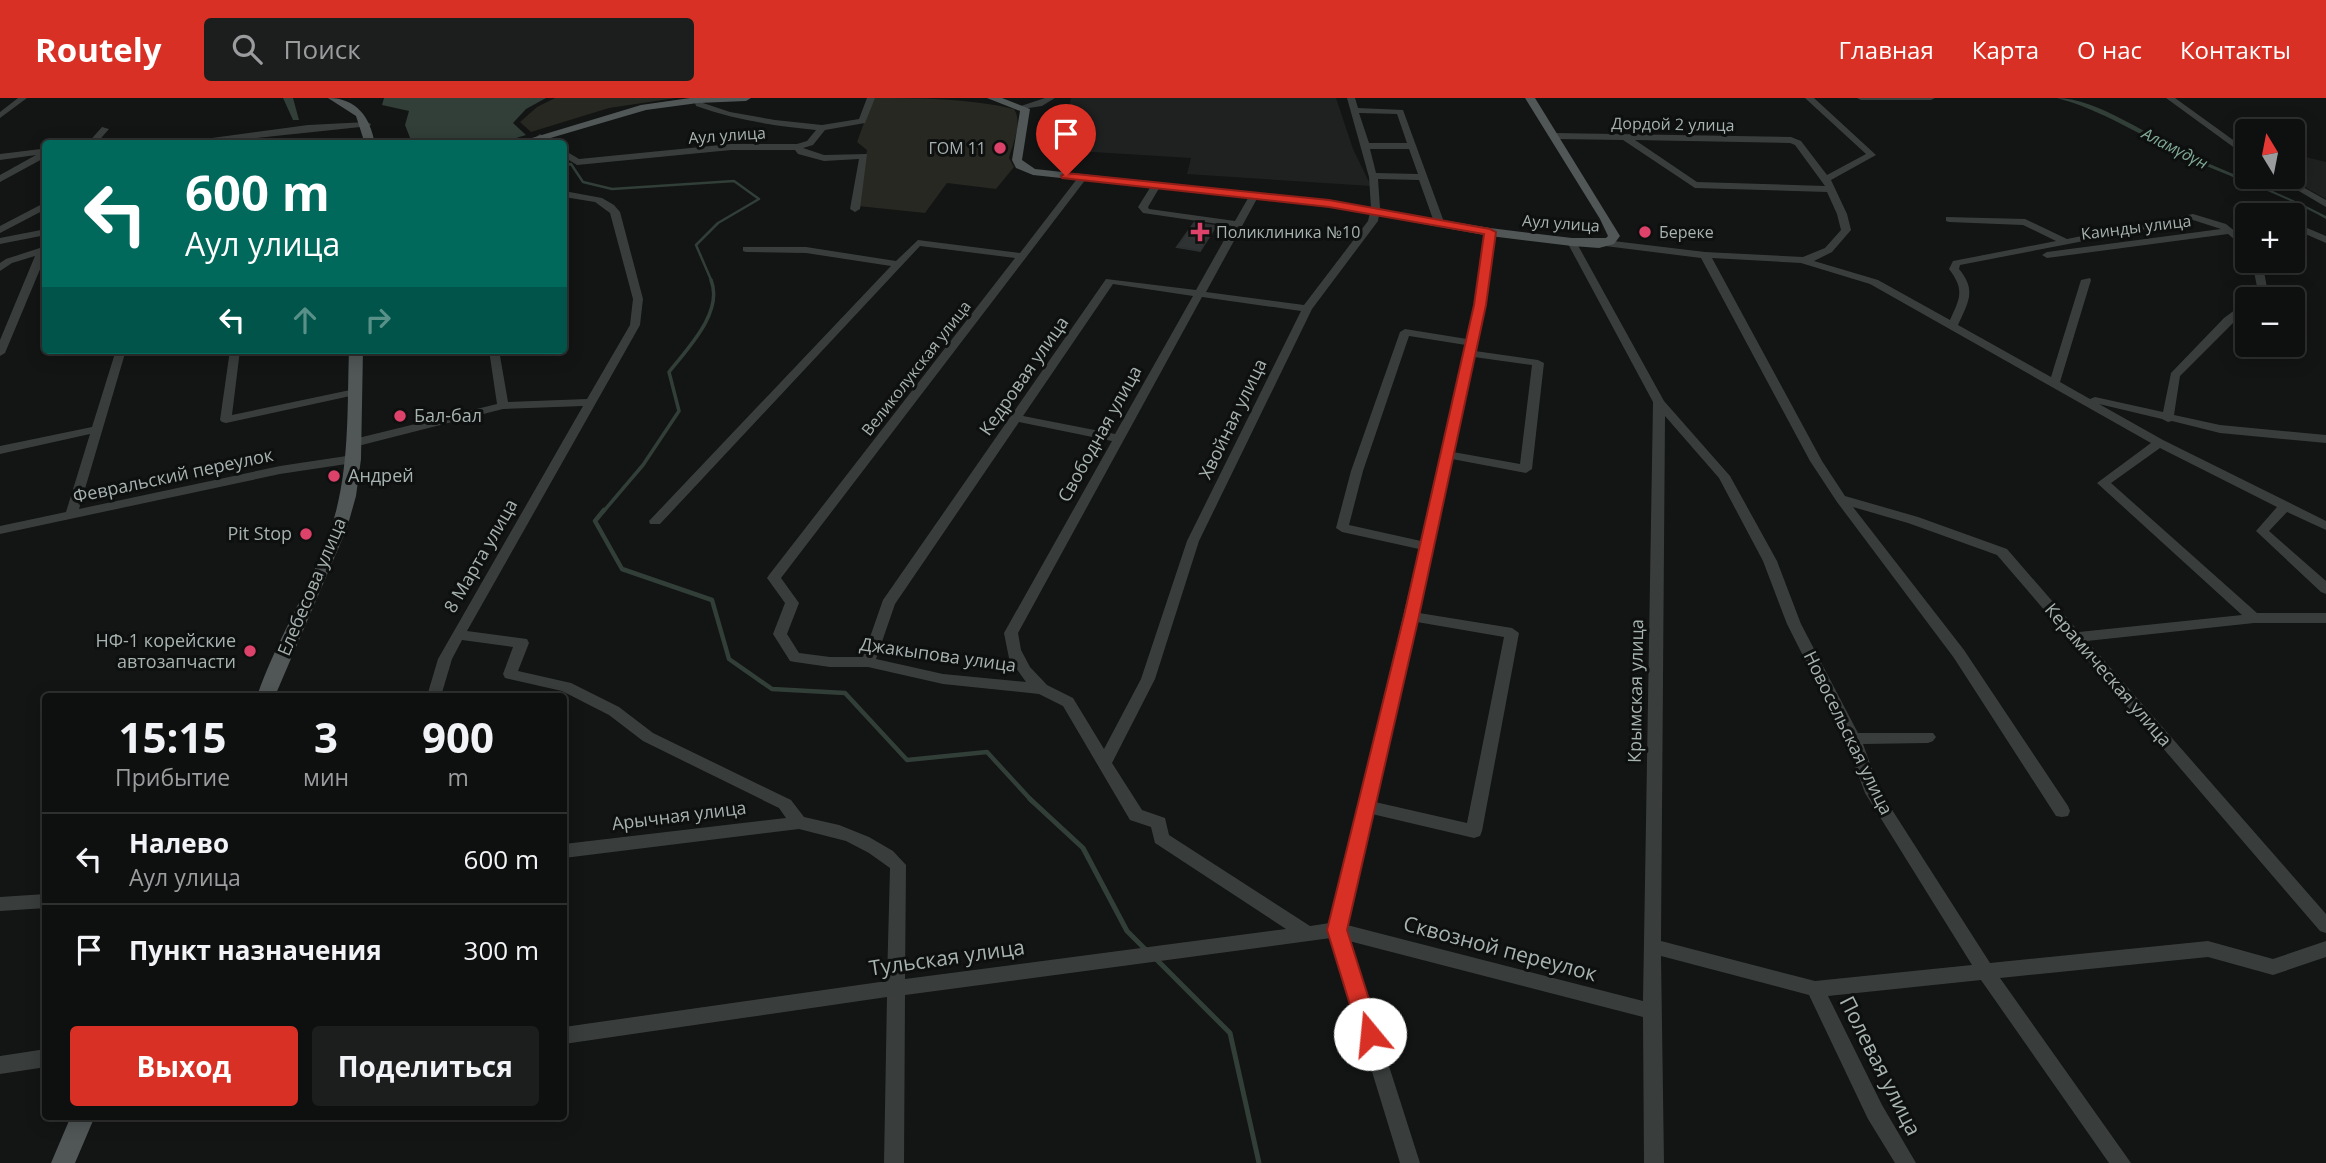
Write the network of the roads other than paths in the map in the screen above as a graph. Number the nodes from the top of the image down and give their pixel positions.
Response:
1 (23, 98) edge
2 (333, 98) edge
3 (746, 98) edge
4 (871, 98) edge
5 (992, 98) edge
6 (1051, 98) edge
7 (1530, 98) edge
8 (1809, 98) edge
9 (1861, 98) edge
10 (1931, 98) edge
11 (2170, 98) edge
12 (698, 100) junction
13 (1353, 104) edge
14 (1022, 107) junction
15 (0, 116) edge
16 (367, 124) junction
17 (822, 128) junction
18 (105, 129) dead end
19 (1554, 136) junction
20 (1625, 137) junction
21 (95, 140) edge
22 (221, 140) edge
23 (369, 140) edge
24 (545, 140) edge
25 (2235, 145) edge
26 (1363, 146) junction
27 (1413, 146) junction
28 (798, 147) junction
29 (42, 152) edge
30 (42, 154) edge
31 (567, 155) edge
32 (0, 157) edge
33 (1374, 176) junction
34 (1083, 177) junction
35 (1424, 177) junction
36 (0, 179) edge
37 (1828, 184) junction
38 (1156, 185) junction
39 (2300, 189) edge
40 (567, 195) edge
41 (1254, 195) junction
42 (2326, 204) edge
43 (42, 207) edge
44 (855, 209) dead end
45 (1376, 211) junction
46 (1949, 219) dead end
47 (1439, 222) junction
48 (1238, 224) junction
49 (0, 230) edge
50 (2229, 231) junction
51 (2305, 231) edge
52 (1490, 232) junction
53 (42, 233) edge
54 (2235, 236) edge
55 (2326, 240) edge
56 (0, 241) edge
57 (1572, 242) junction
58 (2066, 242) junction
59 (1605, 243) junction
60 (746, 249) dead end
61 (42, 250) edge
62 (42, 254) edge
63 (1705, 255) junction
64 (2047, 255) dead end
65 (1022, 256) junction
66 (1802, 260) junction
67 (899, 264) junction
68 (0, 268) edge
69 (2085, 280) dead end
70 (42, 282) edge
71 (29, 284) junction
72 (1200, 293) junction
73 (1307, 309) junction
74 (2235, 312) edge
75 (1953, 325) junction
76 (1471, 348) junction
77 (0, 354) edge
78 (120, 354) edge
79 (234, 354) edge
80 (356, 354) edge
81 (495, 354) edge
82 (2054, 384) junction
83 (355, 392) junction
84 (2073, 394) junction
85 (590, 402) junction
86 (1659, 402) junction
87 (503, 406) junction
88 (1016, 418) junction
89 (2168, 419) junction
90 (97, 429) junction
91 (1117, 438) junction
92 (2326, 439) edge
93 (2159, 443) junction
94 (0, 450) edge
95 (354, 451) junction
96 (1447, 455) junction
97 (1841, 499) junction
98 (2284, 506) junction
99 (71, 515) junction
100 (655, 521) dead end
101 (2326, 526) edge
102 (0, 530) edge
103 (1427, 546) junction
104 (774, 578) joint
105 (2326, 589) edge
106 (1411, 616) junction
107 (2254, 618) junction
108 (2326, 618) edge
109 (458, 635) junction
110 (2076, 638) junction
111 (868, 662) junction
112 (1042, 689) junction
113 (267, 693) edge
114 (434, 693) edge
115 (1928, 737) dead end
116 (1853, 739) junction
117 (1104, 764) junction
118 (1367, 806) junction
119 (2062, 811) dead end
120 (799, 823) junction
121 (567, 850) edge
122 (42, 901) edge
123 (0, 904) edge
124 (2326, 926) edge
125 (1337, 930) junction
126 (1308, 934) junction
127 (1652, 946) junction
128 (2326, 949) edge
129 (1985, 971) junction
130 (897, 988) junction
131 (1815, 989) junction
132 (1651, 1011) junction
133 (567, 1036) edge
134 (42, 1059) edge
135 (0, 1065) edge
136 (81, 1120) edge
137 (62, 1163) edge
138 (894, 1163) edge
139 (1410, 1163) edge
140 (1654, 1163) edge
141 (1906, 1163) edge
142 (2121, 1163) edge

1 - 15 street
2 - 16 main road
3 - 12 main road, Аул улица
4 - 17 street
5 - 14 main road
6 - 14 street
7 - 19 main road, Аул улица
8 - 37 street
9 - 10 street
11 - 25 street
12 - 17 street
12 - 24 main road, Аул улица
13 - 26 street
13 - 27 street
14 - 34 main road, Аул улица
16 - 22 street
16 - 23 main road
17 - 28 street
18 - 21 street
19 - 20 street, Дордой 2 улица
19 - 59 main road, Аул улица
20 - 37 street
20 - 37 street, Дордой 2 улица
26 - 27 street
26 - 33 street
27 - 35 street
28 - 31 street, Аул улица
28 - 44 street, Аул улица
29 - 32 street
30 - 36 street
33 - 35 street
33 - 45 street
34 - 38 main road, Аул улица
34 - 65 street, Великолукская улица
35 - 47 street
37 - 66 street
38 - 41 main road, Аул улица
38 - 48 street
39 - 42 street
40 - 85 street, 8 Марта улица
41 - 45 main road, Аул улица
41 - 48 street, Свободная улица
43 - 49 street
45 - 47 main road, Аул улица
45 - 73 street, Хвойная улица
46 - 58 street
47 - 52 main road, Аул улица
48 - 72 street, Свободная улица
50 - 54 street
50 - 58 street
50 - 64 street, Каинды улица
51 - 55 street
52 - 57 main road, Аул улица
52 - 76 street
53 - 56 street
57 - 59 main road, Аул улица
57 - 86 street, Крымская улица
58 - 75 street
59 - 63 street
60 - 67 street
61 - 68 street
62 - 71 street
63 - 66 street
63 - 97 street
65 - 67 street
65 - 104 street, Великолукская улица
66 - 75 street
67 - 100 street
69 - 82 street
70 - 71 street
71 - 77 street
72 - 73 street, Кедровая улица
72 - 88 street, Кедровая улица
72 - 91 street, Свободная улица
73 - 117 street, Хвойная улица
74 - 89 street
75 - 82 street
76 - 96 street
76 - 96 street
76 - 103 street
78 - 90 street
79 - 83 street
80 - 83 main road, Елебесова улица
81 - 87 street
82 - 84 street
83 - 95 main road, Елебесова улица
84 - 89 street
84 - 93 street
85 - 87 street, Февральский переулок
85 - 109 street, 8 Марта улица
86 - 116 street, Новосельская улица
86 - 127 street, Крымская улица
87 - 95 street, Февральский переулок
88 - 91 street
88 - 111 street, Кедровая улица
89 - 92 street
90 - 94 street
90 - 99 street
91 - 112 street, Свободная улица
93 - 98 street
93 - 107 street
95 - 99 street, Февральский переулок
95 - 113 main road, Елебесова улица
96 - 103 street
97 - 110 street, Керамическая улица
97 - 119 street
98 - 101 street
98 - 105 street
99 - 102 street, Февральский переулок
103 - 106 street
104 - 111 street, Джакыпова улица
106 - 118 street
106 - 118 street
107 - 108 street
107 - 110 street
109 - 114 street
109 - 120 street, 8 Марта улица
110 - 124 street, Керамическая улица
111 - 112 street, Джакыпова улица
112 - 117 street, Джакыпова улица
115 - 116 street
116 - 129 street, Новосельская улица
117 - 126 street, Джакыпова улица
118 - 125 street
120 - 121 street, Арычная улица
120 - 130 street
122 - 123 street
125 - 126 street, Тульская улица
125 - 132 street, Сквозной переулок
125 - 139 street
126 - 130 street, Тульская улица
127 - 131 street
127 - 132 street, Крымская улица
128 - 129 street
129 - 131 street
129 - 142 street, Новосельская улица
130 - 133 street, Тульская улица
130 - 138 street
131 - 141 street, Полевая улица
132 - 140 street, Крымская улица
134 - 135 street
136 - 137 main road

